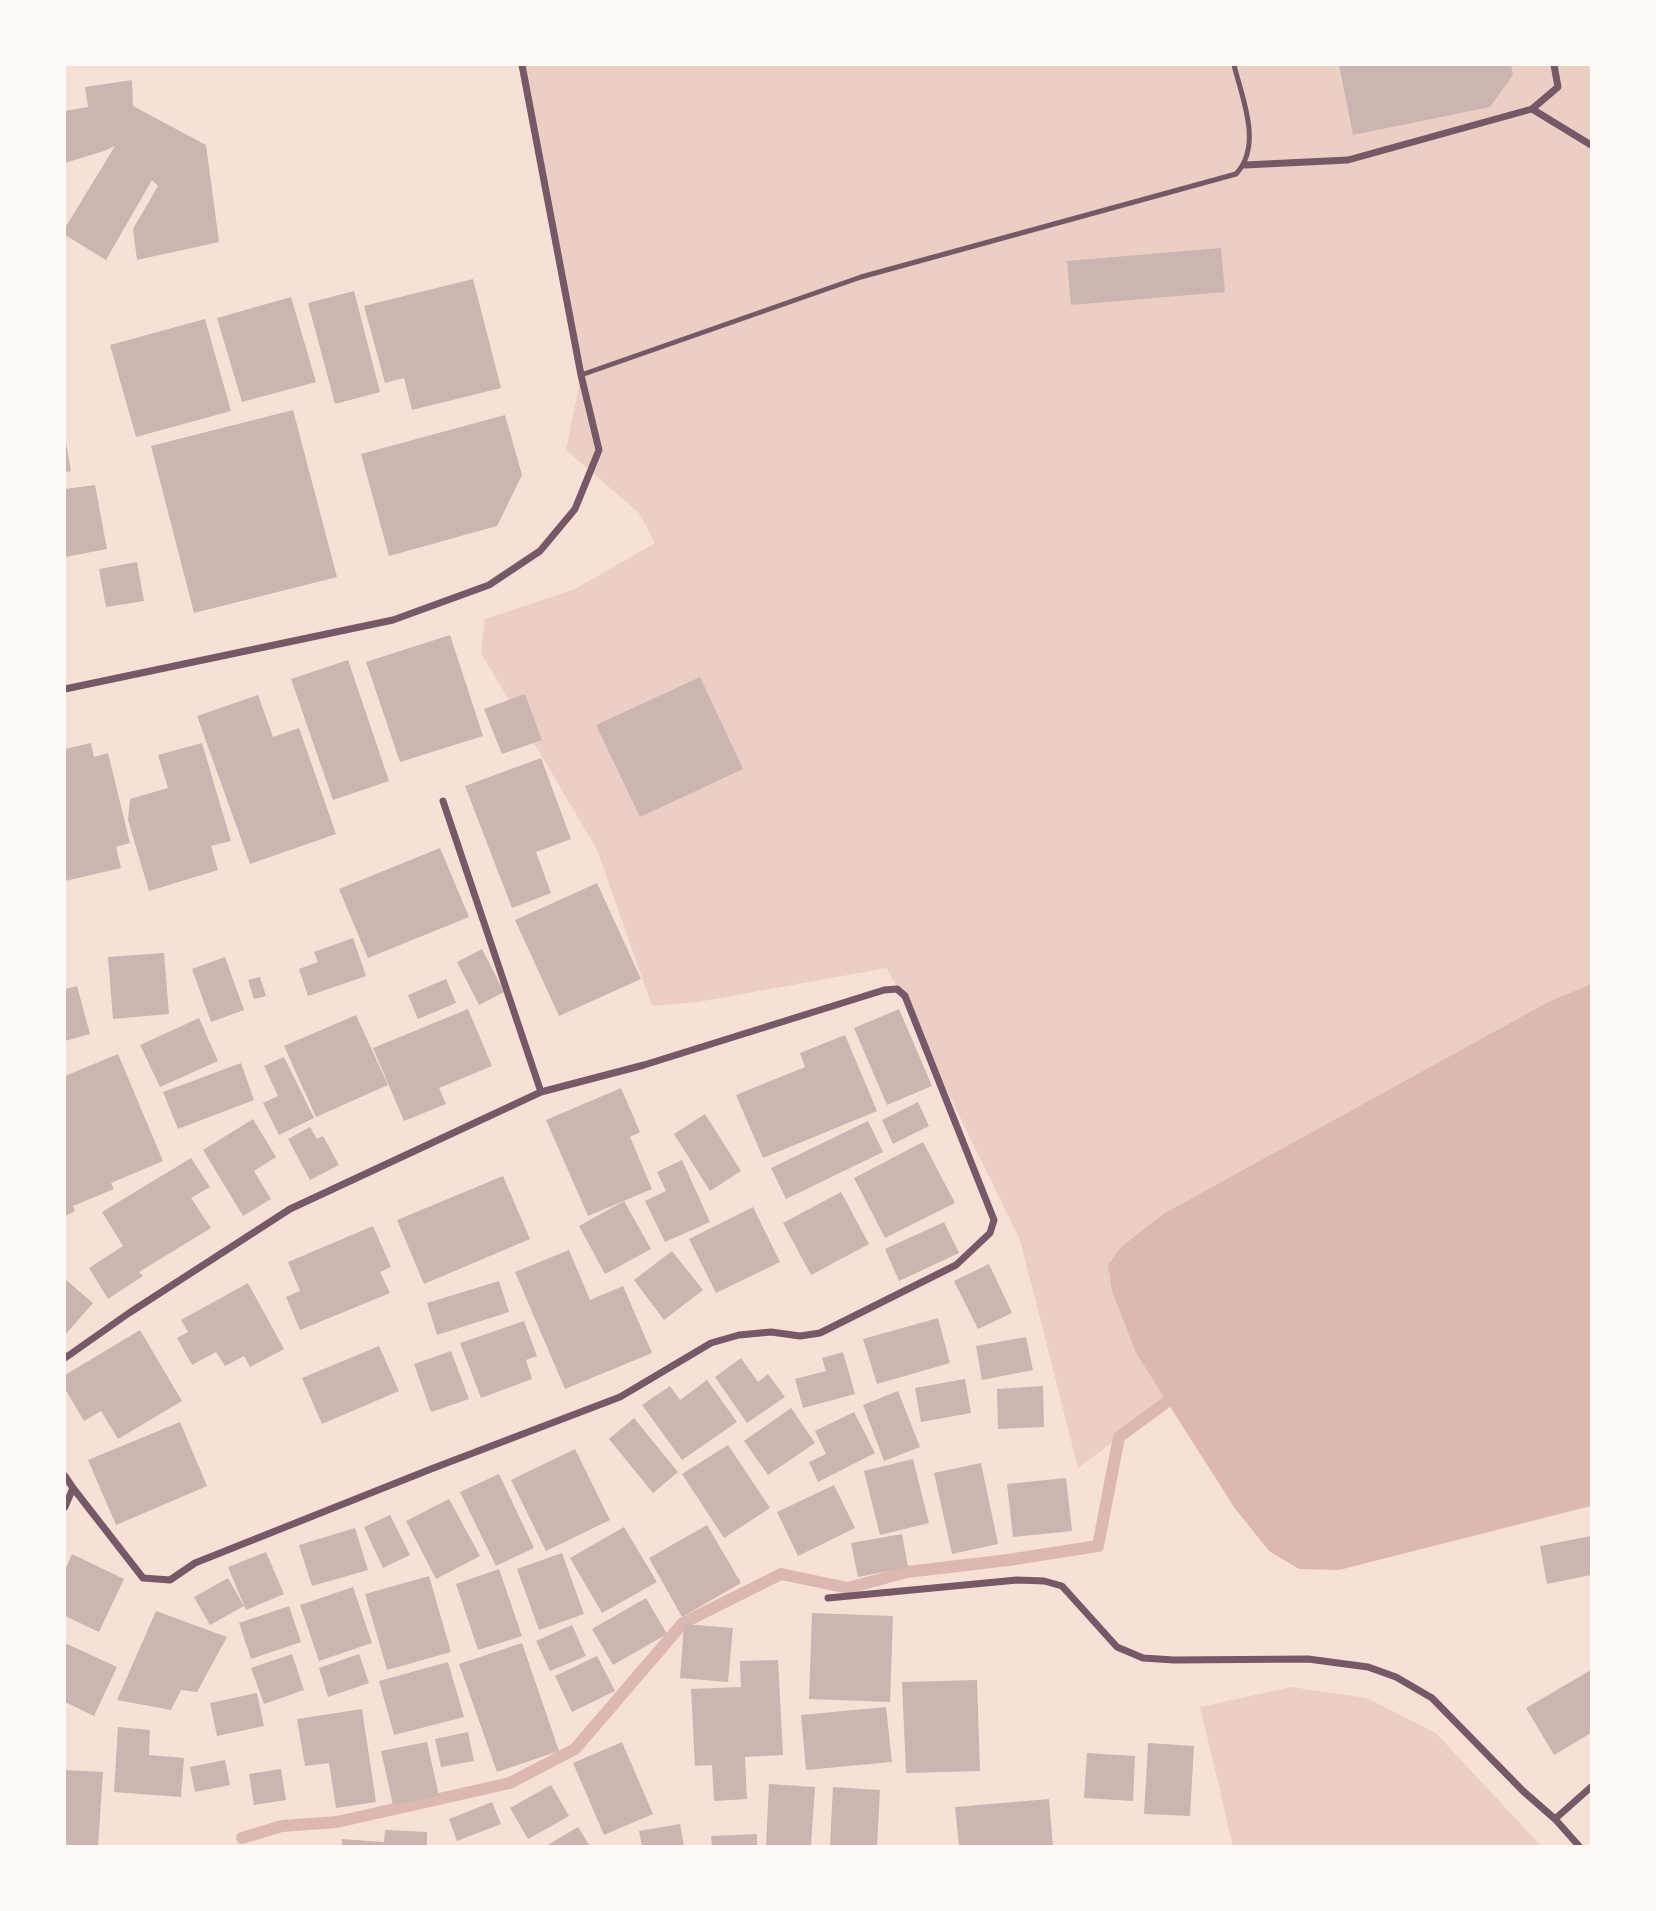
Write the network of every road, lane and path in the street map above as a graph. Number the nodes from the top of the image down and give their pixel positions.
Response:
1 (522, 65) edge
2 (1234, 65) edge
3 (1554, 65) edge
4 (1532, 109) junction
5 (1591, 145) edge
6 (1245, 165) junction
7 (581, 375) junction
8 (65, 690) edge
9 (443, 801) dead end
10 (541, 1092) junction
11 (65, 1358) edge
12 (65, 1476) edge
13 (73, 1488) junction
14 (65, 1507) edge
15 (828, 1598) dead end
16 (1591, 1787) edge
17 (1555, 1819) junction
18 (1579, 1846) edge

1 - 7 street
2 - 6 lane
3 - 4 street
4 - 5 street
4 - 6 street
6 - 7 lane
7 - 8 street
9 - 10 street
10 - 11 street
10 - 13 street
12 - 13 street
13 - 14 street
15 - 17 street
16 - 17 street
17 - 18 street

